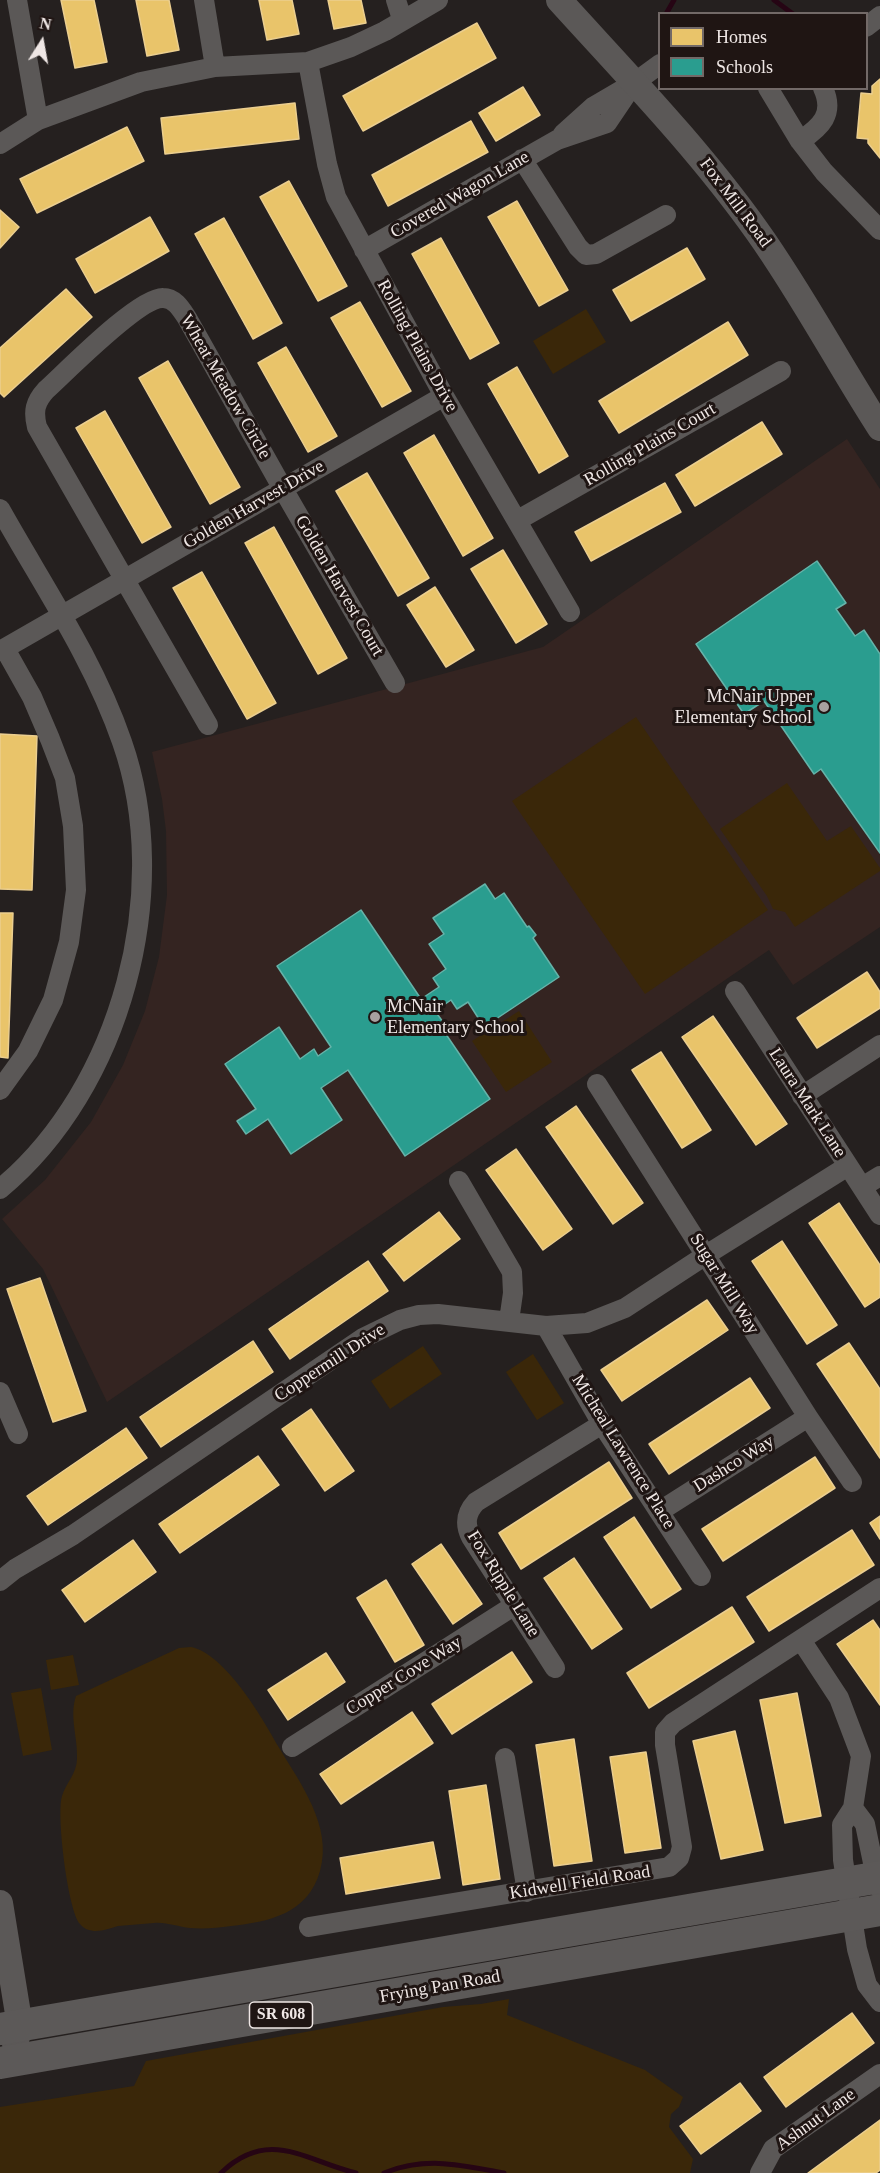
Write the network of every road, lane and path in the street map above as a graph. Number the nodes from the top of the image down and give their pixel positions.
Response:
1 (17, 0) edge
2 (204, 0) edge
3 (396, 0) edge
4 (438, 0) edge
5 (559, 0) edge
6 (880, 16) edge
7 (402, 19) junction
8 (868, 26) edge
9 (308, 62) junction
10 (658, 65) edge
11 (215, 68) junction
12 (634, 83) junction
13 (769, 90) edge
14 (824, 90) edge
15 (38, 120) junction
16 (800, 141) junction
17 (0, 144) edge
18 (522, 159) junction
19 (666, 215) dead end
20 (880, 230) edge
21 (364, 250) junction
22 (781, 371) dead end
23 (444, 396) junction
24 (880, 428) edge
25 (283, 489) junction
26 (0, 509) edge
27 (518, 520) junction
28 (123, 579) junction
29 (570, 612) dead end
30 (63, 614) junction
31 (2, 650) edge
32 (395, 683) dead end
33 (208, 725) dead end
34 (735, 991) dead end
35 (880, 1045) edge
36 (597, 1084) dead end
37 (0, 1090) edge
38 (801, 1096) junction
39 (848, 1166) junction
40 (880, 1176) edge
41 (3, 1180) edge
42 (459, 1181) dead end
43 (862, 1187) junction
44 (880, 1215) edge
45 (706, 1255) junction
46 (509, 1321) junction
47 (546, 1326) junction
48 (0, 1392) edge
49 (807, 1417) junction
50 (602, 1424) junction
51 (18, 1434) dead end
52 (852, 1482) dead end
53 (660, 1511) junction
54 (701, 1576) dead end
55 (0, 1581) edge
56 (880, 1588) edge
57 (515, 1605) junction
58 (801, 1640) junction
59 (555, 1668) dead end
60 (292, 1747) dead end
61 (871, 1755) edge
62 (505, 1758) dead end
63 (853, 1808) junction
64 (871, 1883) edge
65 (527, 1892) junction
66 (0, 1903) edge
67 (866, 1912) edge
68 (309, 1927) dead end
69 (880, 2002) edge
70 (10, 2027) edge
71 (3, 2058) edge
72 (880, 2074) edge
73 (760, 2173) edge

1 - 15 street
2 - 11 street
3 - 7 street
4 - 7 street
5 - 12 street, Fox Mill Road
6 - 8 street
7 - 9 street
9 - 11 street
9 - 21 street, Rolling Plains Drive
10 - 12 street, Covered Wagon Lane
11 - 15 street
12 - 18 street, Covered Wagon Lane
12 - 24 street, Fox Mill Road
13 - 16 street
14 - 16 street
15 - 17 street
16 - 20 street
18 - 19 street
18 - 21 street, Covered Wagon Lane
21 - 23 street, Rolling Plains Drive
22 - 27 street, Rolling Plains Court
23 - 25 street, Golden Harvest Drive
23 - 27 street, Rolling Plains Drive
25 - 28 street, Golden Harvest Drive
25 - 28 street, Wheat Meadow Circle
25 - 32 street, Golden Harvest Court
26 - 30 street
27 - 29 street, Rolling Plains Drive
28 - 30 street, Golden Harvest Drive
28 - 33 street
30 - 31 street, Golden Harvest Drive
30 - 41 street
31 - 37 street
34 - 38 street, Laura Mark Lane
35 - 38 street
36 - 45 street, Sugar Mill Way
38 - 39 street, Laura Mark Lane
39 - 43 street, Laura Mark Lane
39 - 45 street, Coppermill Drive
40 - 43 street
42 - 46 street
43 - 44 street, Laura Mark Lane
45 - 47 street, Coppermill Drive
45 - 49 street, Sugar Mill Way
46 - 47 street, Coppermill Drive
46 - 55 street, Coppermill Drive
47 - 50 street, Micheal Lawrence Place
48 - 51 street
49 - 52 street, Sugar Mill Way
49 - 53 street, Dashco Way
50 - 53 street, Micheal Lawrence Place
50 - 57 street, Fox Ripple Lane
53 - 54 street, Micheal Lawrence Place
56 - 58 street, Kidwell Field Road
57 - 59 street, Fox Ripple Lane
57 - 60 street, Copper Cove Way
58 - 61 street
58 - 65 street, Kidwell Field Road
61 - 63 street
62 - 65 street
63 - 64 street
63 - 64 street
64 - 67 street
64 - 70 main road, Frying Pan Road / SR 608
65 - 68 street, Kidwell Field Road
66 - 70 street
67 - 69 street
67 - 71 main road, Frying Pan Road / SR 608
70 - 71 street
72 - 73 street, Ashnut Lane

